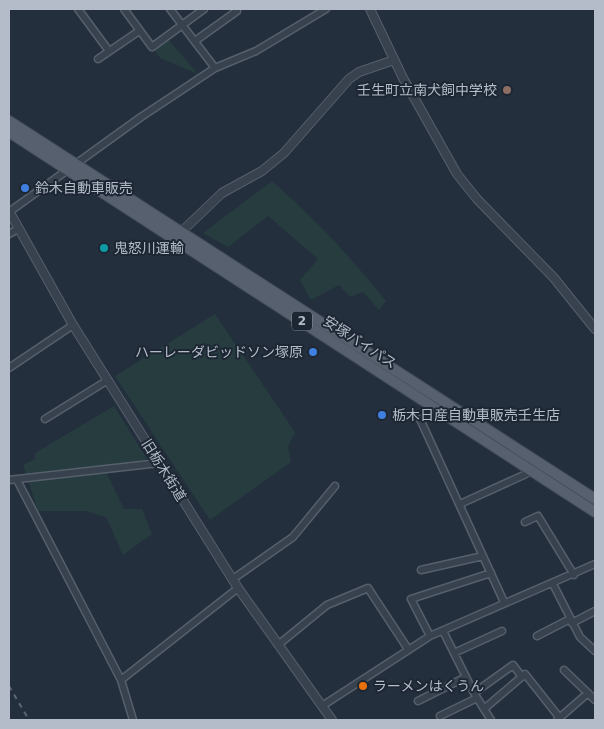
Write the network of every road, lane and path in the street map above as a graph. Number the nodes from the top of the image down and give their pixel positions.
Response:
1 (78, 9) edge
2 (124, 9) edge
3 (170, 9) edge
4 (204, 9) edge
5 (235, 9) edge
6 (326, 9) edge
7 (370, 9) edge
8 (182, 24) junction
9 (139, 30) junction
10 (195, 42) junction
11 (109, 51) junction
12 (98, 59) dead end
13 (394, 60) junction
14 (215, 68) junction
15 (9, 121) edge
16 (9, 132) edge
17 (71, 168) junction
18 (9, 212) edge
19 (18, 229) junction
20 (9, 234) edge
21 (178, 236) junction
22 (73, 325) junction
23 (595, 329) edge
24 (9, 368) edge
25 (108, 380) junction
26 (443, 411) junction
27 (45, 419) dead end
28 (159, 463) junction
29 (526, 474) dead end
30 (9, 480) edge
31 (17, 480) junction
32 (335, 486) dead end
33 (595, 499) edge
34 (460, 504) junction
35 (595, 512) edge
36 (524, 522) dead end
37 (483, 556) junction
38 (595, 564) edge
39 (421, 570) dead end
40 (491, 573) junction
41 (574, 575) junction
42 (233, 579) junction
43 (552, 584) junction
44 (238, 588) junction
45 (504, 602) junction
46 (595, 611) edge
47 (571, 620) junction
48 (444, 631) junction
49 (502, 631) dead end
50 (430, 636) junction
51 (536, 636) dead end
52 (278, 644) junction
53 (408, 649) junction
54 (595, 651) edge
55 (454, 653) junction
56 (564, 670) dead end
57 (466, 677) junction
58 (522, 677) junction
59 (121, 680) junction
60 (588, 694) junction
61 (476, 696) junction
62 (595, 700) edge
63 (418, 701) dead end
64 (322, 706) junction
65 (484, 709) junction
66 (440, 716) dead end
67 (558, 719) edge
68 (133, 720) edge
69 (332, 720) edge
70 (492, 720) edge

1 - 11 street
2 - 9 street
3 - 8 street
4 - 8 street
5 - 10 street
6 - 14 street
7 - 13 street
8 - 9 street
8 - 10 street
9 - 11 street
10 - 14 street
11 - 12 street
13 - 21 street
13 - 23 street
14 - 17 street
15 - 17 main road, 安塚バイパス / 2
16 - 17 main road, 安塚バイパス / 2
17 - 18 street
17 - 21 main road, 安塚バイパス / 2
18 - 19 street, 旧栃木街道
19 - 20 street
19 - 22 street, 旧栃木街道
21 - 26 main road, 安塚バイパス / 2
21 - 33 main road, 安塚バイパス / 2
22 - 24 street
22 - 25 street, 旧栃木街道
25 - 27 street
25 - 28 street, 旧栃木街道
26 - 34 street
26 - 35 main road, 安塚バイパス / 2
28 - 31 street
28 - 42 street, 旧栃木街道
29 - 34 street
30 - 31 street
31 - 59 street
32 - 42 street
34 - 37 street
36 - 41 street
37 - 39 street
37 - 40 street
38 - 41 street
40 - 45 street
40 - 50 street
41 - 43 street
42 - 44 street, 旧栃木街道
43 - 45 street
43 - 47 street
44 - 52 street, 旧栃木街道
44 - 59 street
45 - 48 street
46 - 47 street
47 - 51 street
47 - 54 street
48 - 50 street
48 - 55 street
49 - 55 street
50 - 53 street
52 - 53 street
52 - 64 street, 旧栃木街道
53 - 64 street
55 - 57 street
56 - 60 street
57 - 61 street
57 - 63 street
58 - 61 street
58 - 65 street
58 - 67 street
59 - 68 street
60 - 62 street
60 - 67 street
61 - 65 street
61 - 66 street
64 - 69 street, 旧栃木街道
65 - 70 street

